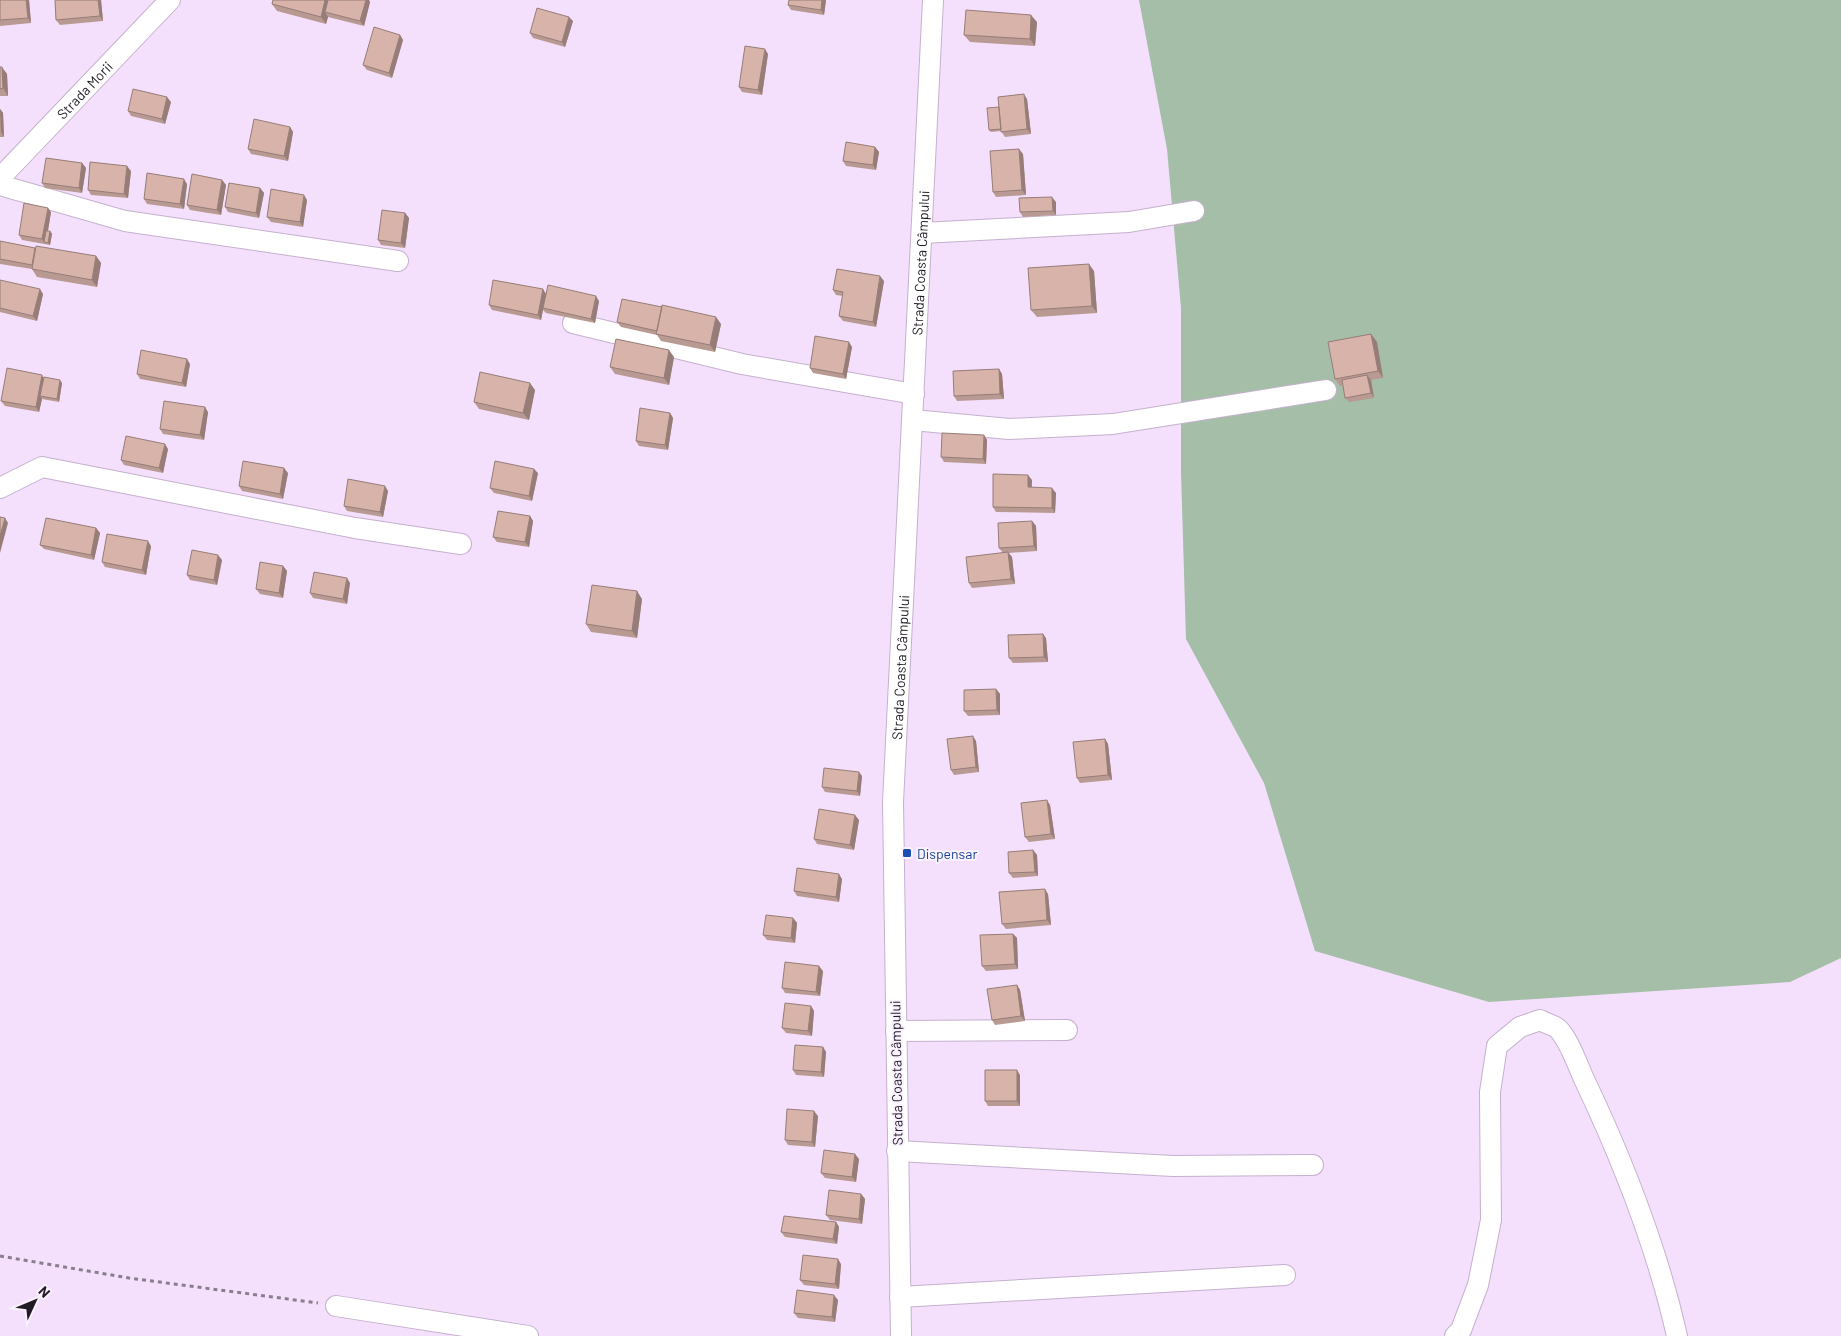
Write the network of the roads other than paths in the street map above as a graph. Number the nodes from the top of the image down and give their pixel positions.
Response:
1 (170, 0) edge
2 (933, 0) edge
3 (0, 178) edge
4 (0, 185) edge
5 (1194, 211) dead end
6 (922, 233) junction
7 (398, 261) dead end
8 (572, 324) edge
9 (1326, 390) dead end
10 (914, 394) junction
11 (913, 420) junction
12 (0, 488) edge
13 (461, 544) dead end
14 (1067, 1030) dead end
15 (896, 1031) junction
16 (898, 1151) junction
17 (1313, 1165) dead end
18 (1285, 1275) dead end
19 (900, 1297) junction
20 (336, 1306) road end
21 (528, 1336) edge
22 (901, 1336) edge
23 (1455, 1336) edge
24 (1677, 1336) edge

1 - 3 street, Strada Morii
2 - 6 street, Strada Coasta Câmpului
4 - 7 street
5 - 6 street
6 - 10 street, Strada Coasta Câmpului
8 - 10 street
9 - 11 street
10 - 11 street, Strada Coasta Câmpului
11 - 15 street, Strada Coasta Câmpului
12 - 13 street
14 - 15 street
15 - 16 street, Strada Coasta Câmpului
16 - 17 street
16 - 19 street, Strada Coasta Câmpului
18 - 19 street
19 - 22 street, Strada Coasta Câmpului
20 - 21 street
23 - 24 street

